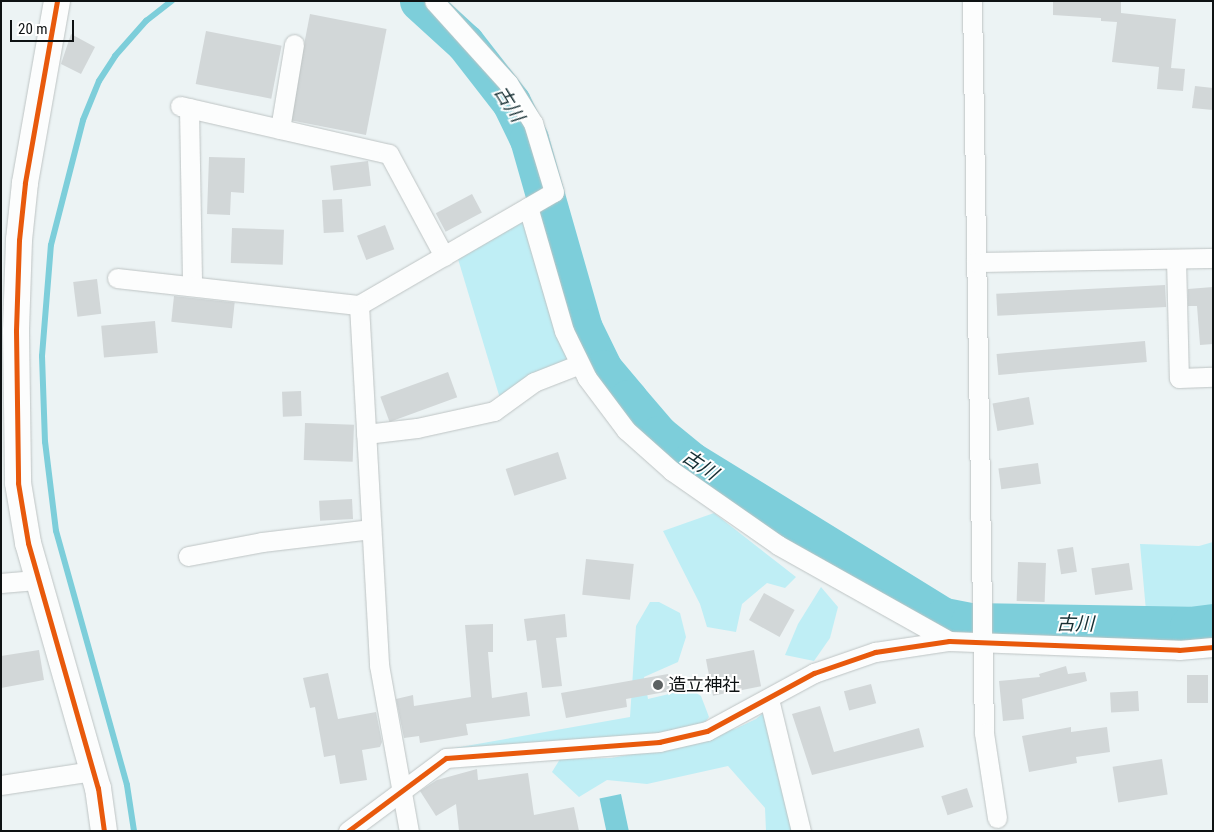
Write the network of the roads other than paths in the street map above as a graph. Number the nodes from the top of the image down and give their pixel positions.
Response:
1 (434, 1) edge
2 (972, 1) edge
3 (54, 2) edge
4 (294, 44) dead end
5 (280, 129) junction
6 (528, 207) junction
7 (444, 256) junction
8 (1213, 258) edge
9 (1176, 259) junction
10 (976, 262) junction
11 (118, 278) dead end
12 (192, 286) junction
13 (358, 305) junction
14 (9, 319) edge
15 (580, 364) junction
16 (1213, 377) edge
17 (366, 434) junction
18 (371, 529) junction
19 (188, 556) dead end
20 (38, 580) junction
21 (1, 583) edge
22 (949, 641) junction
23 (982, 643) junction
24 (1213, 647) edge
25 (769, 699) junction
26 (93, 771) junction
27 (1, 785) edge
28 (399, 790) junction
29 (997, 818) dead end
30 (104, 831) edge
31 (348, 831) edge
32 (409, 831) edge
33 (801, 831) edge

1 - 6 street
2 - 10 street
3 - 14 street
4 - 5 street
5 - 7 street
5 - 12 street
6 - 7 street
6 - 15 street
7 - 13 street
8 - 9 street
9 - 10 street
9 - 16 street
10 - 23 street
11 - 12 street
12 - 13 street
13 - 17 street
14 - 20 street
15 - 17 street
15 - 22 street
17 - 18 street
18 - 19 street
18 - 28 street
20 - 21 street
20 - 26 street
22 - 23 street
22 - 25 street
23 - 24 street
23 - 29 street
25 - 28 street
25 - 33 street
26 - 27 street
26 - 30 street
28 - 31 street
28 - 32 street

